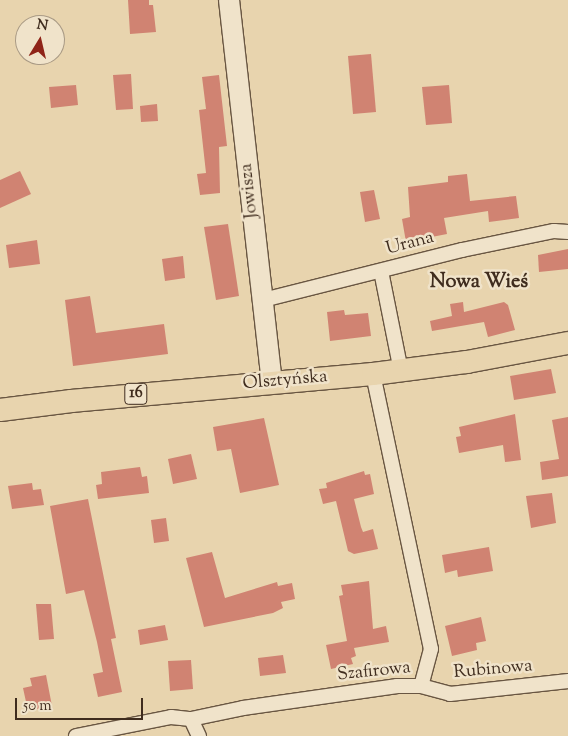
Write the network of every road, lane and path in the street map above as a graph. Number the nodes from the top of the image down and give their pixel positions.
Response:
1 (229, 0) edge
2 (568, 232) edge
3 (381, 272) junction
4 (263, 300) junction
5 (568, 343) edge
6 (401, 371) junction
7 (373, 374) junction
8 (272, 382) junction
9 (0, 410) edge
10 (568, 681) edge
11 (421, 686) junction
12 (191, 719) junction
13 (76, 736) edge
14 (199, 736) edge

1 - 4 street, Jowisza
2 - 3 street, Urana
3 - 4 street, Urana
3 - 6 street
4 - 8 street, Jowisza
5 - 6 main road, Olsztyńska / 16
6 - 7 main road, Olsztyńska / 16
7 - 8 main road, Olsztyńska / 16
7 - 11 street, Szafirowa
8 - 9 main road, Olsztyńska / 16
10 - 11 street, Rubinowa
11 - 12 street, Szafirowa
12 - 13 street, Szafirowa
12 - 14 street

